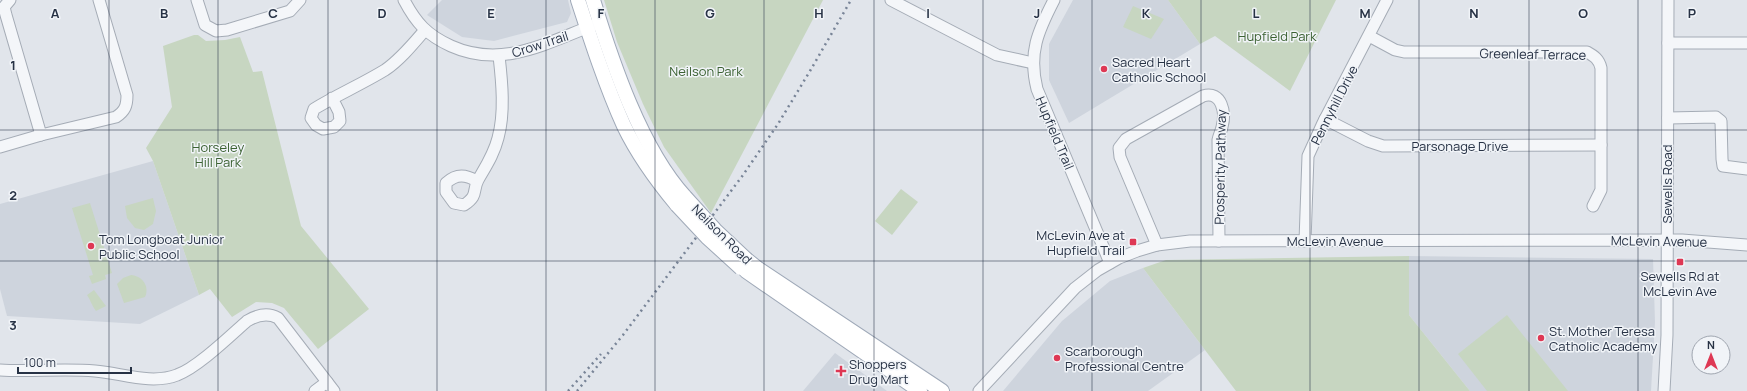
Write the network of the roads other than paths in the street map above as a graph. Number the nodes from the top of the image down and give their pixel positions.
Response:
1 (10, 0) edge
2 (99, 0) edge
3 (197, 0) edge
4 (300, 0) edge
5 (404, 0) edge
6 (578, 0) edge
7 (593, 0) edge
8 (890, 0) edge
9 (1054, 0) edge
10 (1388, 0) edge
11 (1668, 0) edge
12 (594, 25) junction
13 (424, 30) junction
14 (1369, 36) junction
15 (1668, 43) junction
16 (1747, 43) edge
17 (499, 56) junction
18 (1033, 63) junction
19 (332, 98) dead end
20 (1668, 118) junction
21 (1325, 119) junction
22 (41, 135) junction
23 (1601, 146) junction
24 (0, 147) edge
25 (1747, 170) edge
26 (477, 181) dead end
27 (1593, 206) dead end
28 (1667, 240) junction
29 (1219, 241) junction
30 (1305, 241) junction
31 (1157, 245) junction
32 (1747, 245) edge
33 (1110, 263) junction
34 (744, 264) junction
35 (0, 370) edge
36 (327, 382) junction
37 (315, 391) edge
38 (334, 391) edge
39 (920, 391) edge
40 (942, 391) edge
41 (979, 391) edge
42 (1665, 391) edge

1 - 22 street
2 - 22 street
3 - 4 street
5 - 13 street, Crow Trail
6 - 12 main road, Neilson Road
7 - 12 main road, Neilson Road
8 - 18 street
9 - 18 street, Hupfield Trail
10 - 14 street, Pennyhill Drive
11 - 15 street, Sewells Road
12 - 17 street, Crow Trail
12 - 34 main road, Neilson Road, bridge
13 - 17 street, Crow Trail
13 - 19 street
14 - 21 street, Pennyhill Drive
14 - 23 street, Greenleaf Terrace
15 - 16 street
15 - 20 street, Sewells Road
17 - 26 street
18 - 33 street, Hupfield Trail
20 - 25 street
20 - 28 street, Sewells Road
21 - 23 street, Parsonage Drive
21 - 30 street, Pennyhill Drive
22 - 24 street
23 - 27 street, Greenleaf Terrace
28 - 30 street, McLevin Avenue
28 - 32 street, McLevin Avenue
28 - 42 street, Sewells Road
29 - 30 street, McLevin Avenue
29 - 31 street, McLevin Avenue
29 - 31 street, Prosperity Pathway
31 - 33 street, McLevin Avenue
33 - 41 street, McLevin Avenue
34 - 39 main road, Neilson Road
34 - 40 main road, Neilson Road
35 - 36 street
36 - 37 street
36 - 38 street

